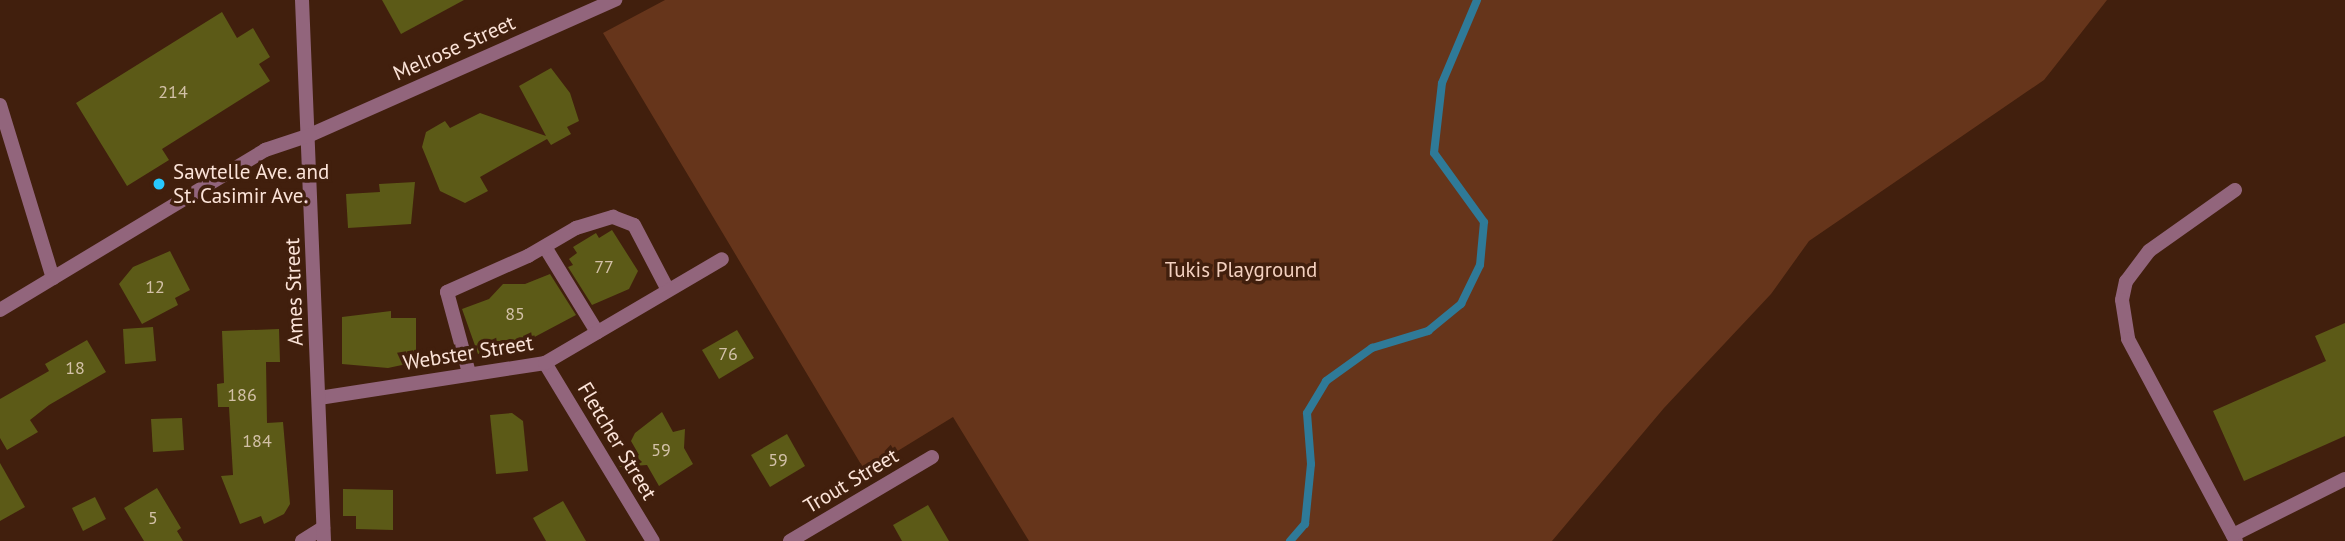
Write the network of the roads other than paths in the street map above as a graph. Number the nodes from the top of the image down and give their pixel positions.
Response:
1 (302, 0) edge
2 (615, 0) edge
3 (0, 105) edge
4 (310, 135) junction
5 (2235, 190) dead end
6 (545, 247) junction
7 (722, 259) dead end
8 (53, 278) junction
9 (668, 290) junction
10 (0, 310) edge
11 (597, 332) junction
12 (545, 363) junction
13 (468, 373) junction
14 (319, 398) junction
15 (932, 457) dead end
16 (2345, 479) edge
17 (324, 535) edge
18 (2234, 538) edge
19 (302, 541) edge
20 (653, 541) edge
21 (790, 541) edge

1 - 4 street, Ames Street
2 - 4 street, Melrose Street
3 - 8 street
4 - 8 street, Melrose Street
4 - 14 street, Ames Street
5 - 18 street
6 - 9 street
6 - 11 street
6 - 13 street
7 - 9 street, Webster Street
8 - 10 street, Melrose Street
9 - 11 street, Webster Street
11 - 12 street, Webster Street
12 - 13 street, Webster Street
12 - 20 street, Fletcher Street
13 - 14 street, Webster Street
14 - 17 street, Ames Street
15 - 21 street, Trout Street
16 - 18 street
17 - 19 street

